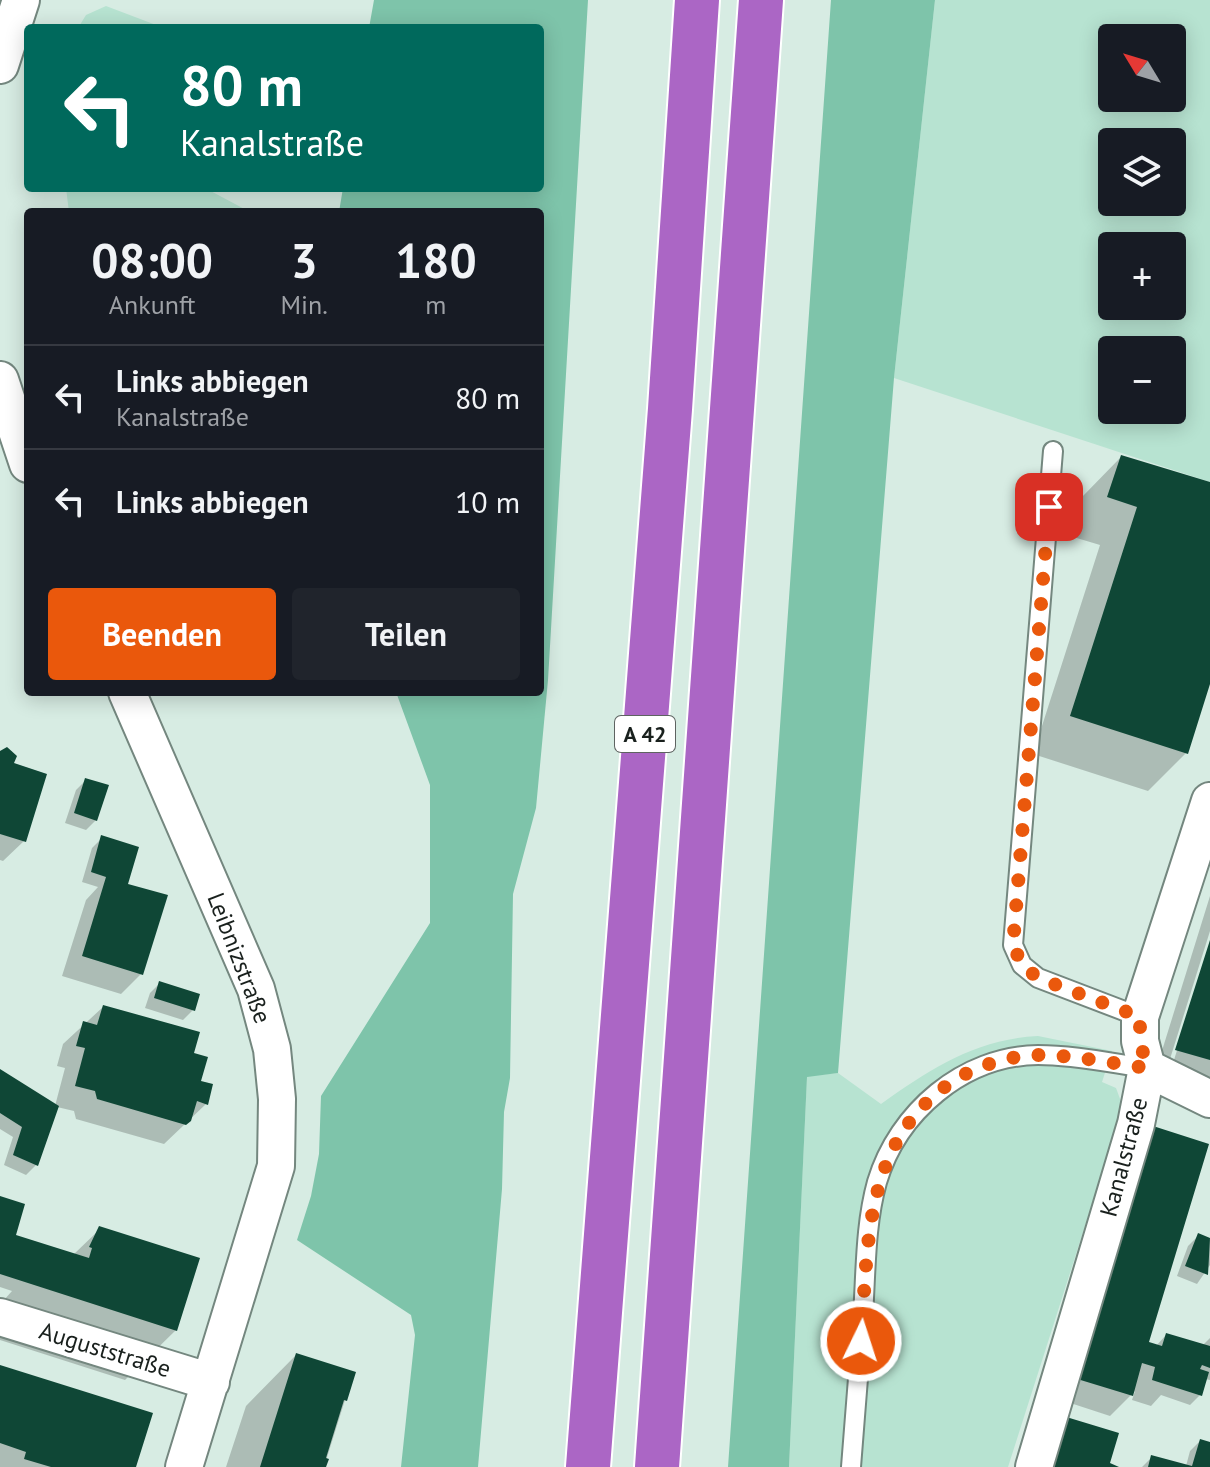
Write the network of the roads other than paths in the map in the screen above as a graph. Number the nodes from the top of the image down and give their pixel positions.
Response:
1 (21, 0) edge
2 (697, 0) edge
3 (761, 0) edge
4 (0, 65) edge
5 (0, 380) edge
6 (1053, 451) dead end
7 (24, 452) edge
8 (129, 696) edge
9 (1210, 801) edge
10 (1140, 1017) junction
11 (1147, 1068) junction
12 (1210, 1099) edge
13 (0, 1317) edge
14 (211, 1382) junction
15 (184, 1467) edge
16 (588, 1467) edge
17 (657, 1467) edge
18 (851, 1467) edge
19 (1034, 1467) edge

1 - 4 street
2 - 16 highway, A 42
3 - 17 highway, A 42
5 - 7 street
6 - 10 lane
8 - 14 street, Leibnizstraße
9 - 10 street, Kanalstraße
10 - 11 street, Kanalstraße
11 - 12 street
11 - 18 lane
11 - 19 street, Kanalstraße
13 - 14 street, Auguststraße
14 - 15 street, Leibnizstraße

